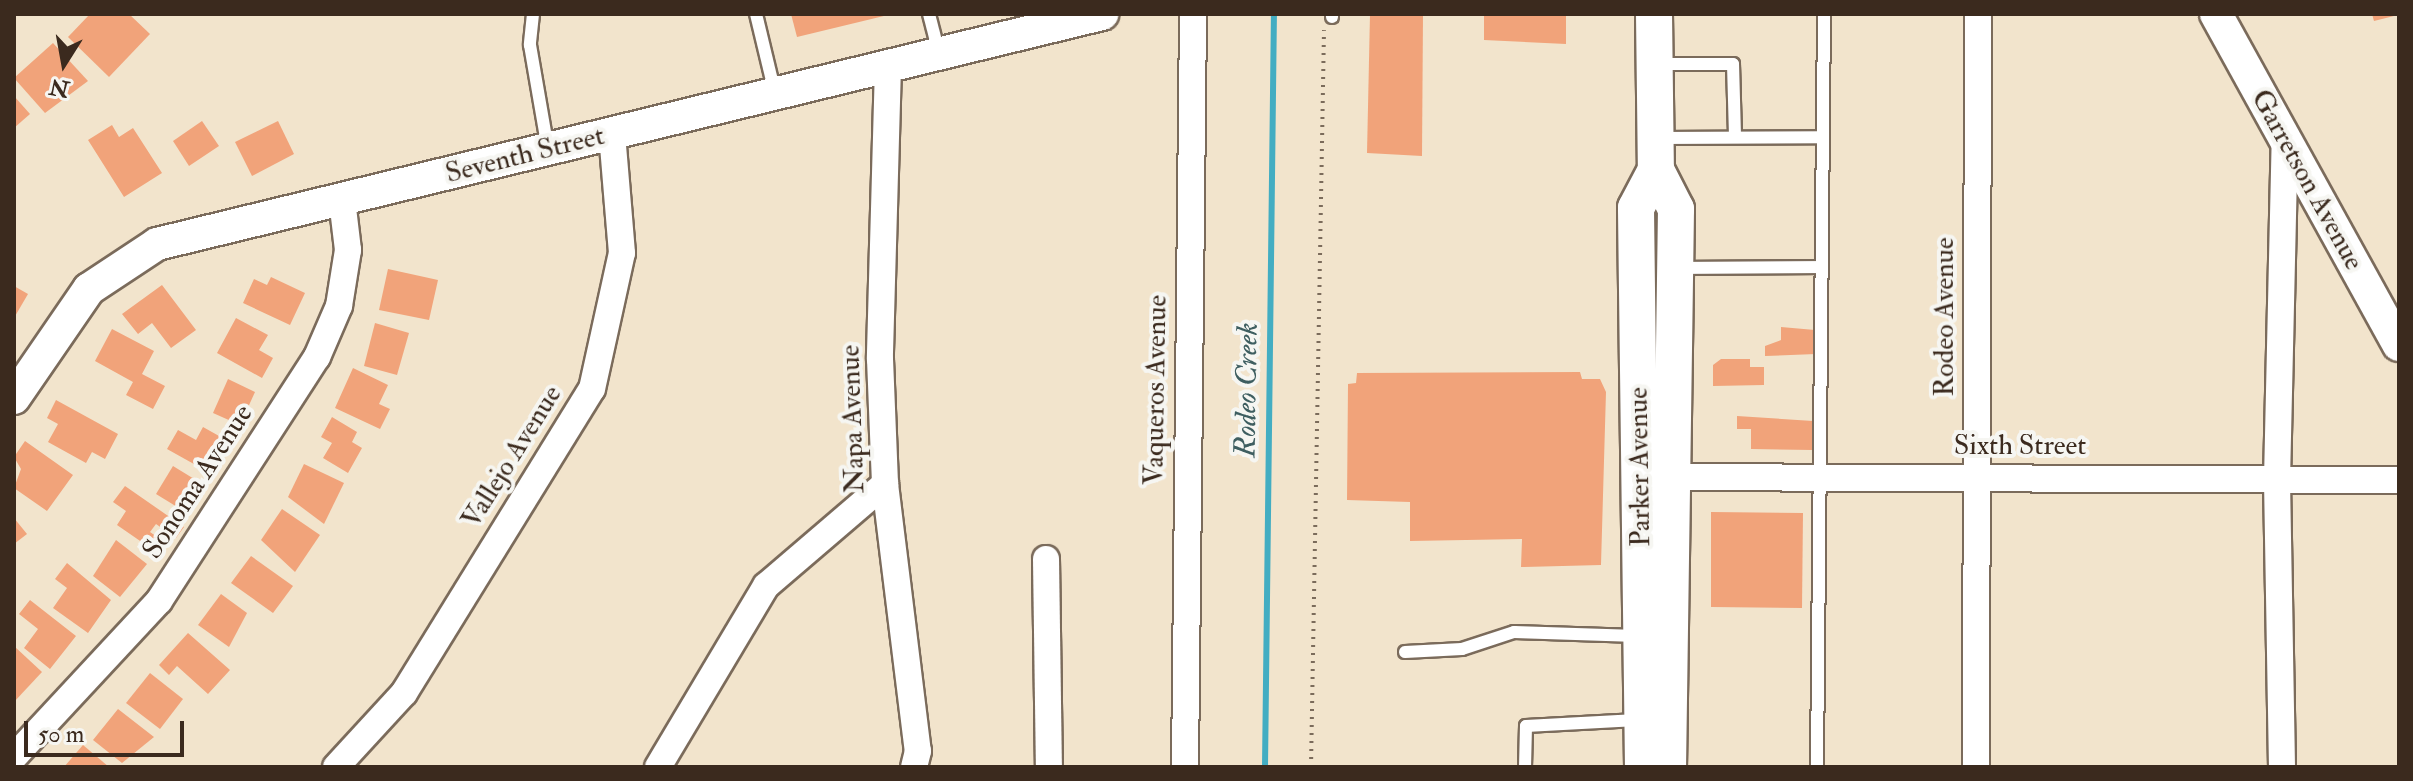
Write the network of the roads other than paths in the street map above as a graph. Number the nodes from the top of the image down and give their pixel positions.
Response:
1 (533, 14) edge
2 (756, 14) edge
3 (929, 14) edge
4 (1102, 14) edge
5 (1193, 14) edge
6 (1654, 14) edge
7 (1824, 14) edge
8 (1978, 14) edge
9 (2216, 14) edge
10 (939, 53) junction
11 (1655, 64) junction
12 (888, 66) junction
13 (775, 93) junction
14 (612, 133) junction
15 (1735, 137) junction
16 (1822, 137) junction
17 (2285, 139) junction
18 (548, 149) junction
19 (1656, 154) junction
20 (342, 200) junction
21 (1821, 267) junction
22 (1675, 268) junction
23 (2399, 345) edge
24 (14, 398) edge
25 (1657, 477) junction
26 (1820, 477) junction
27 (1977, 478) junction
28 (2277, 480) junction
29 (2399, 480) edge
30 (885, 484) junction
31 (1046, 559) dead end
32 (1641, 636) junction
33 (1405, 652) dead end
34 (1641, 720) junction
35 (14, 757) edge
36 (1976, 765) dead end
37 (336, 767) edge
38 (658, 767) edge
39 (914, 767) edge
40 (1049, 767) edge
41 (1185, 767) edge
42 (1525, 767) edge
43 (1643, 767) edge
44 (1668, 767) edge
45 (1817, 767) edge
46 (2282, 767) edge

1 - 18 lane
2 - 13 lane
3 - 10 lane
4 - 10 street, Seventh Street
5 - 41 street, Vaqueros Avenue
6 - 11 main road, Parker Avenue
7 - 16 lane
8 - 27 street, Rodeo Avenue
9 - 17 street, Garretson Avenue
10 - 12 street, Seventh Street
11 - 15 lane
11 - 19 main road, Parker Avenue
12 - 13 street, Seventh Street
12 - 30 street, Napa Avenue
13 - 14 street, Seventh Street
14 - 18 street, Seventh Street
14 - 37 street, Vallejo Avenue
15 - 16 lane
15 - 19 lane
16 - 21 lane
17 - 23 street, Garretson Avenue
17 - 28 street
18 - 20 street, Seventh Street
19 - 22 main road, Parker Avenue
19 - 25 main road, Parker Avenue
20 - 24 street, Seventh Street
20 - 35 street, Sonoma Avenue
21 - 22 lane
21 - 26 lane
22 - 25 main road, Parker Avenue
25 - 26 street, Sixth Street
25 - 32 main road, Parker Avenue
25 - 44 main road, Parker Avenue
26 - 27 street, Sixth Street
26 - 45 lane
27 - 28 street, Sixth Street
27 - 36 street, Rodeo Avenue
28 - 29 street, Sixth Street
28 - 46 street
30 - 38 street
30 - 39 street, Napa Avenue
31 - 40 street
32 - 33 lane
32 - 34 main road, Parker Avenue
34 - 42 lane
34 - 43 main road, Parker Avenue

